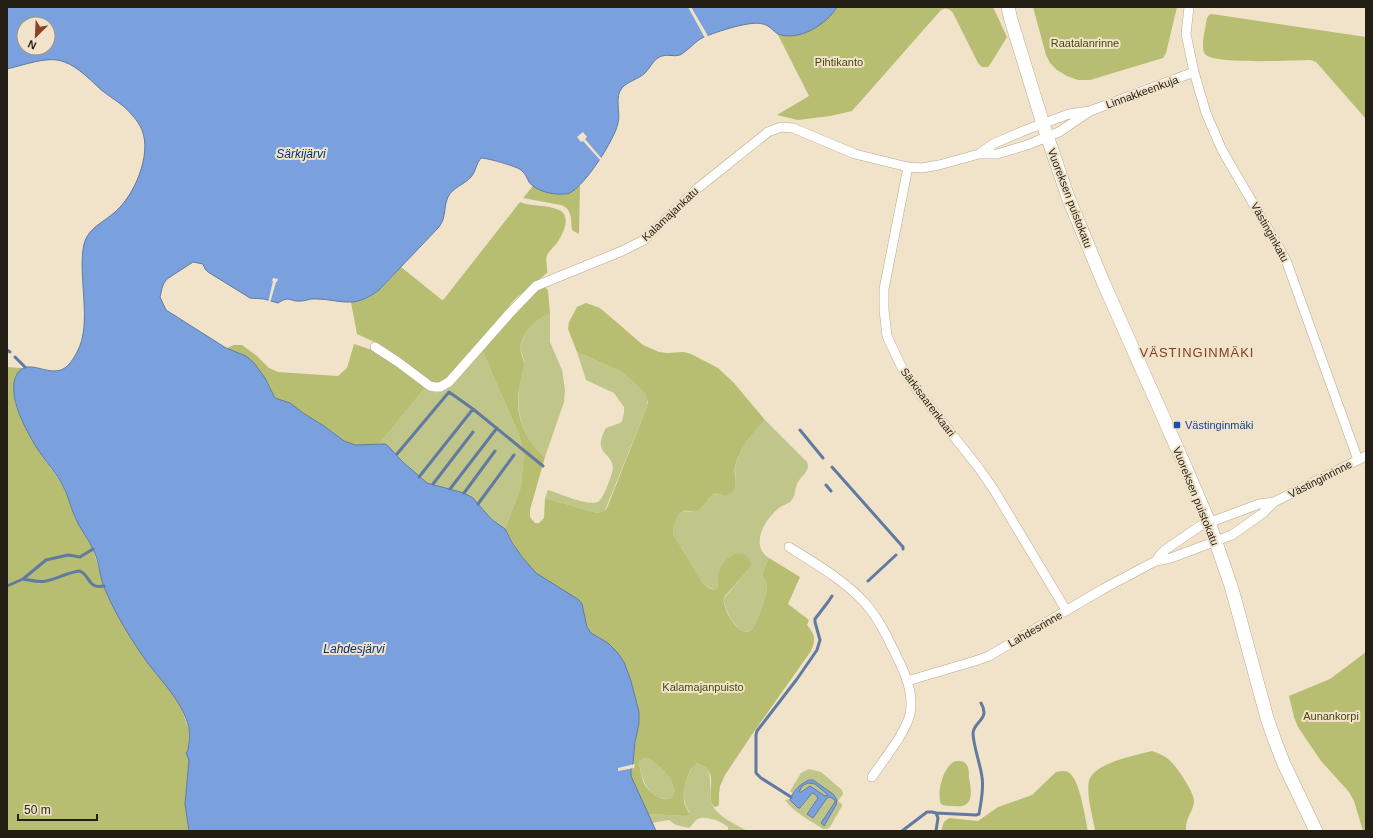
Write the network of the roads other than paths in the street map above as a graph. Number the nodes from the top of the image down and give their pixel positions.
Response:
1 (1008, 7) edge
2 (1188, 7) edge
3 (1194, 72) junction
4 (1090, 111) junction
5 (1043, 124) junction
6 (1048, 138) junction
7 (979, 154) junction
8 (908, 167) junction
9 (375, 347) dead end
10 (1362, 458) edge
11 (1274, 502) junction
12 (1209, 522) junction
13 (1216, 541) junction
14 (789, 547) dead end
15 (1156, 562) junction
16 (1066, 610) junction
17 (907, 681) junction
18 (872, 777) dead end
19 (1316, 831) edge

1 - 5 main road, Vuoreksen puistokatu
2 - 3 street, Västinginkatu
3 - 4 street, Linnakkeenkuja
3 - 10 street, Västinginkatu
4 - 5 street, Linnakkeenkuja
4 - 6 street, Linnakkeenkuja
5 - 6 main road, Vuoreksen puistokatu
5 - 7 street, Kalamajankatu
6 - 7 street, Kalamajankatu
6 - 12 main road, Vuoreksen puistokatu
7 - 8 street, Kalamajankatu
8 - 9 street, Kalamajankatu
8 - 16 street, Särkisaarenkaari
10 - 11 street, Västinginrinne
11 - 12 street, Västinginrinne
11 - 13 street, Västinginrinne
12 - 13 main road, Vuoreksen puistokatu
12 - 15 street, Lahdesrinne
13 - 15 street, Lahdesrinne
13 - 19 main road, Vuoreksen puistokatu
14 - 17 street
15 - 16 street, Lahdesrinne
16 - 17 street, Lahdesrinne
17 - 18 street

